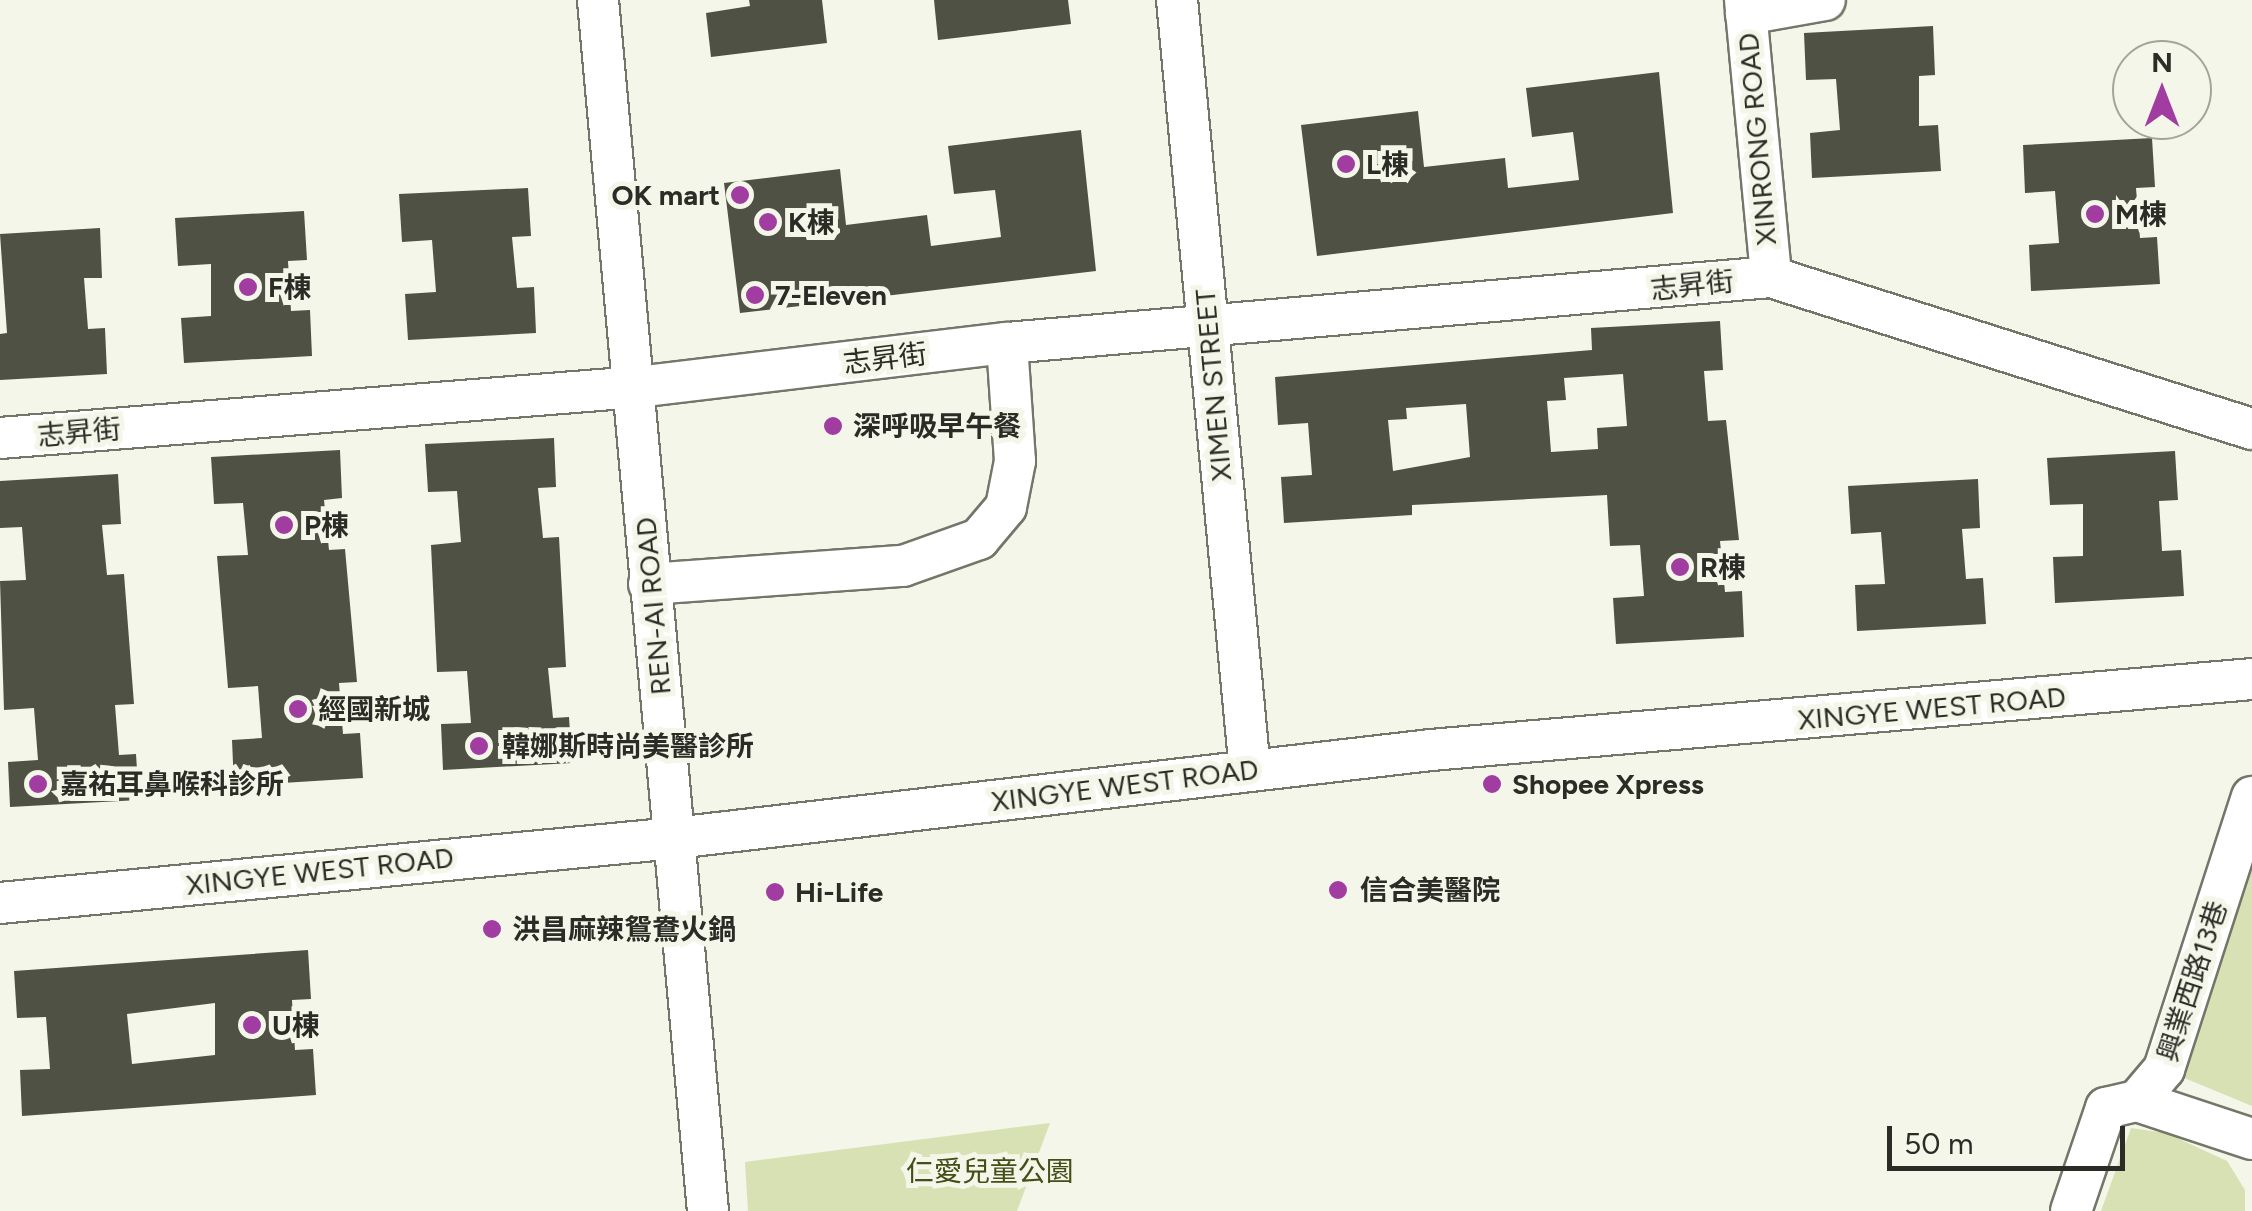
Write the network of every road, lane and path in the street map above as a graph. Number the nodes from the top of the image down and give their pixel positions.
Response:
1 (598, 0) edge
2 (1177, 0) edge
3 (1825, 0) edge
4 (1745, 7) edge
5 (1770, 277) junction
6 (1208, 332) junction
7 (1008, 343) junction
8 (636, 387) junction
9 (2252, 428) edge
10 (0, 438) edge
11 (648, 584) junction
12 (2252, 679) edge
13 (1250, 770) junction
14 (2252, 796) edge
15 (675, 838) junction
16 (0, 903) edge
17 (2137, 1101) junction
18 (2252, 1139) edge
19 (708, 1211) edge
20 (2071, 1211) edge

1 - 8 street, REN-AI ROAD
2 - 6 street, XIMEN STREET
3 - 4 street
4 - 5 street, XINRONG ROAD
5 - 6 street, 志昇街
5 - 9 street
6 - 7 street, 志昇街
6 - 13 street, XIMEN STREET
7 - 8 street, 志昇街
7 - 11 street
8 - 10 street, 志昇街
8 - 11 street, REN-AI ROAD
11 - 15 street, REN-AI ROAD
12 - 13 street, XINGYE WEST ROAD
13 - 15 street, XINGYE WEST ROAD
14 - 17 street, 興業西路13巷
15 - 16 street, XINGYE WEST ROAD
15 - 19 street, REN-AI ROAD
17 - 18 street
17 - 20 street

